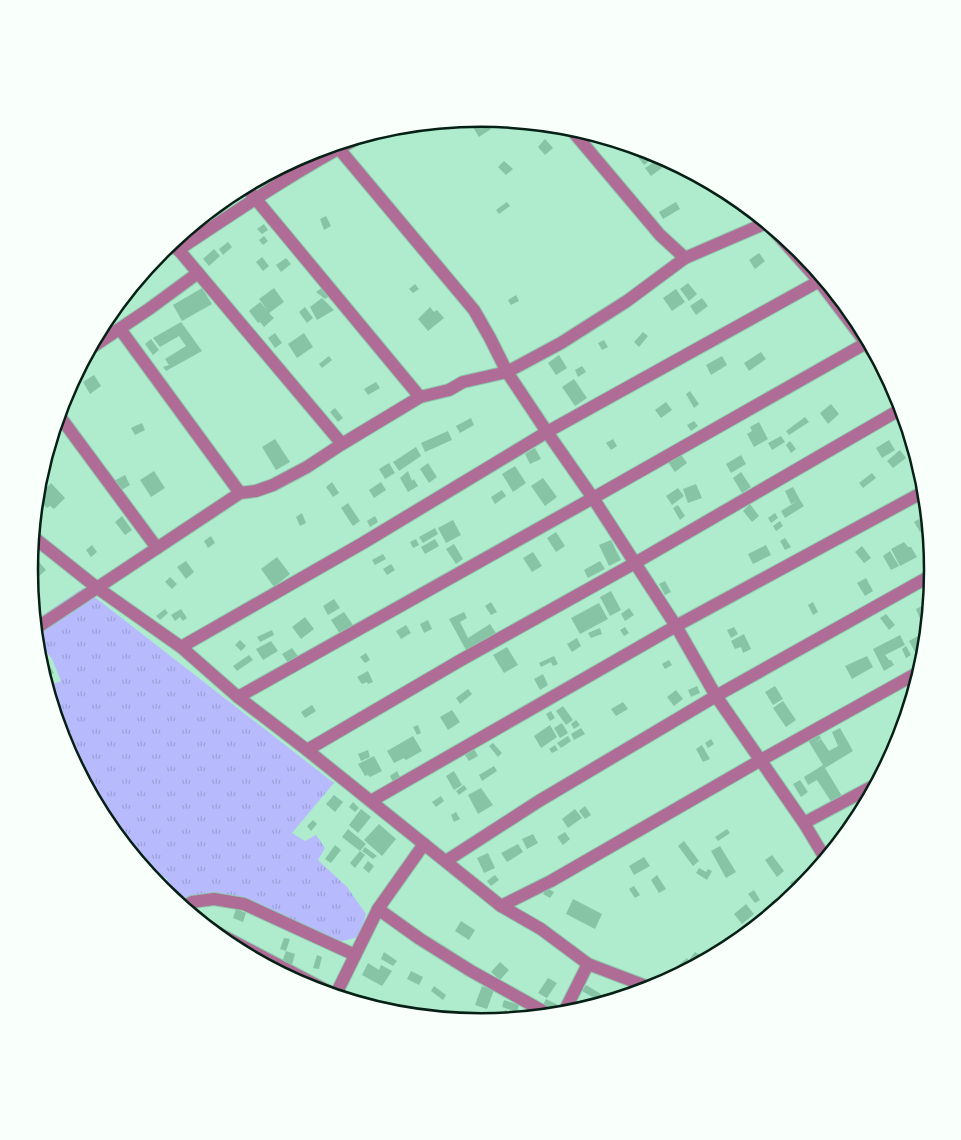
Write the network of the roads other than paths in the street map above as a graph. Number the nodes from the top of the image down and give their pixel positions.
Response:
1 (579, 139) edge
2 (341, 150) edge
3 (318, 159) edge
4 (250, 192) edge
5 (255, 199) junction
6 (759, 226) edge
7 (184, 241) edge
8 (177, 248) edge
9 (685, 258) junction
10 (198, 273) junction
11 (817, 282) edge
12 (120, 329) junction
13 (107, 333) edge
14 (862, 345) edge
15 (507, 372) junction
16 (420, 398) junction
17 (895, 413) edge
18 (63, 421) edge
19 (547, 432) junction
20 (342, 444) junction
21 (240, 493) junction
22 (917, 495) edge
23 (593, 498) junction
24 (38, 541) edge
25 (157, 548) junction
26 (635, 563) junction
27 (924, 580) edge
28 (96, 587) junction
29 (41, 625) edge
30 (676, 626) junction
31 (182, 647) junction
32 (910, 678) edge
33 (716, 696) junction
34 (238, 697) junction
35 (307, 750) junction
36 (761, 760) junction
37 (865, 790) edge
38 (371, 801) junction
39 (804, 823) junction
40 (424, 844) junction
41 (822, 853) edge
42 (446, 861) junction
43 (189, 903) edge
44 (501, 906) junction
45 (378, 909) junction
46 (355, 955) junction
47 (588, 964) junction
48 (639, 983) edge
49 (339, 989) edge
50 (568, 1004) edge
51 (539, 1009) edge

1 - 9 street
2 - 15 street
3 - 5 street
4 - 5 street
5 - 7 street
5 - 16 street
6 - 9 street
8 - 10 street
9 - 15 street
10 - 12 street
10 - 20 street
11 - 19 street
12 - 13 street
12 - 21 street
14 - 23 street
15 - 16 street
15 - 19 street
16 - 20 street
17 - 26 street
18 - 25 street
19 - 23 street
19 - 31 street
20 - 21 street
21 - 25 street
22 - 30 street
23 - 26 street
23 - 34 street
24 - 28 street
25 - 28 street
26 - 30 street
26 - 35 street
27 - 33 street
28 - 29 street
28 - 31 street
30 - 33 street
30 - 38 street
31 - 34 street
32 - 36 street
33 - 36 street
33 - 42 street
34 - 35 street
35 - 38 street
36 - 39 street
36 - 44 street
37 - 39 street
38 - 40 street
39 - 41 street
40 - 42 street
40 - 45 street
42 - 44 street
43 - 46 street
44 - 47 street
45 - 46 street
45 - 51 street
46 - 49 street
47 - 48 street
47 - 50 street

